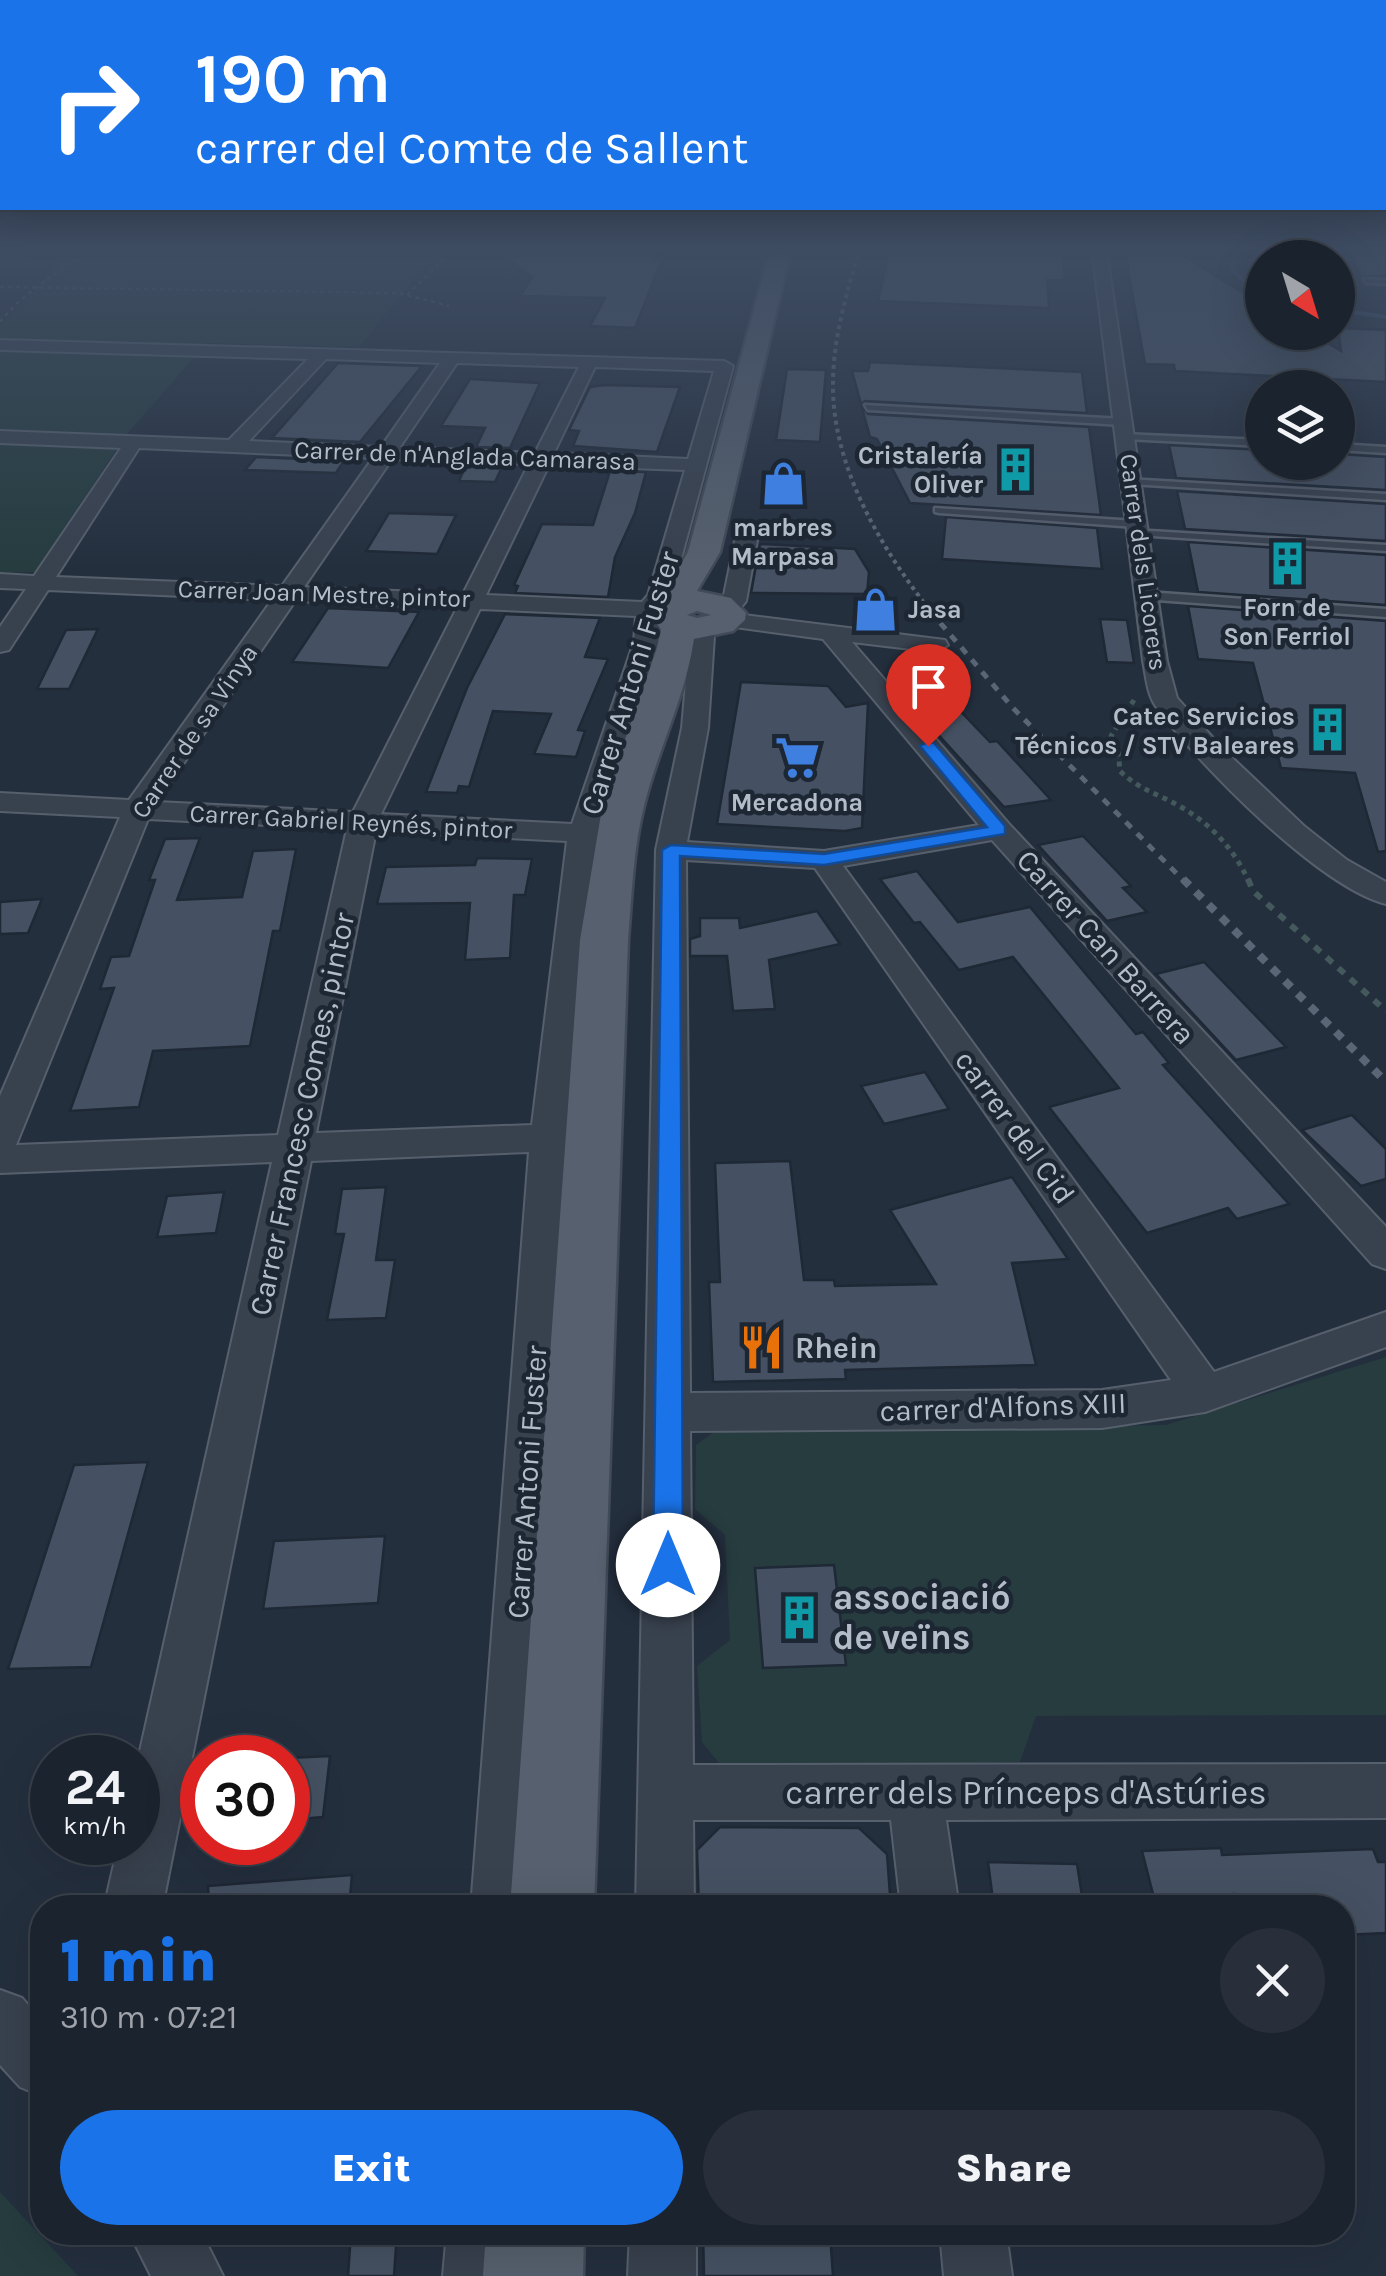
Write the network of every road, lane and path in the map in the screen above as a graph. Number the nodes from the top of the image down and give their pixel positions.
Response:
1 (322, 354) edge
2 (362, 354) edge
3 (753, 354) edge
4 (1114, 354) edge
5 (453, 357) junction
6 (590, 361) junction
7 (868, 407) dead end
8 (1125, 429) junction
9 (0, 436) edge
10 (1245, 441) edge
11 (134, 442) junction
12 (235, 445) junction
13 (1355, 448) edge
14 (1386, 450) edge
15 (387, 453) junction
16 (543, 458) junction
17 (696, 465) junction
18 (1131, 481) junction
19 (1386, 498) edge
20 (939, 510) dead end
21 (1137, 528) junction
22 (746, 541) dead end
23 (1386, 548) edge
24 (40, 581) junction
25 (0, 582) edge
26 (288, 591) junction
27 (1147, 596) junction
28 (472, 599) junction
29 (1386, 613) edge
30 (699, 618) junction
31 (833, 635) junction
32 (0, 645) edge
33 (936, 645) dead end
34 (1163, 691) junction
35 (0, 802) edge
36 (137, 810) junction
37 (364, 818) junction
38 (999, 830) junction
39 (583, 833) junction
40 (671, 850) junction
41 (824, 860) junction
42 (1386, 895) edge
43 (1386, 1011) edge
44 (549, 1138) junction
45 (0, 1140) edge
46 (295, 1148) junction
47 (0, 1159) edge
48 (1386, 1253) edge
49 (1386, 1330) edge
50 (1205, 1394) junction
51 (669, 1412) junction
52 (1386, 1791) edge
53 (915, 1792) junction
54 (666, 1794) junction
55 (136, 1895) edge
56 (501, 1895) edge
57 (553, 1895) edge
58 (665, 1895) edge
59 (928, 1895) edge
60 (0, 2020) edge
61 (30, 2052) edge
62 (170, 2245) edge
63 (479, 2245) edge
64 (534, 2245) edge
65 (663, 2245) edge
66 (974, 2245) edge
67 (190, 2276) edge
68 (477, 2276) edge
69 (533, 2276) edge
70 (662, 2276) edge
71 (978, 2276) edge

1 - 12 street
2 - 5 street, Carrer Antoni Fuster
3 - 30 main road
4 - 8 street, Carrer dels Licorers
5 - 6 street, Carrer Antoni Fuster
5 - 15 street, Carrer de sa Vinya
6 - 16 street, Carrer Francesc Comes, pintor
6 - 17 street, Carrer Antoni Fuster
7 - 8 lane
8 - 10 lane
8 - 18 street, Carrer dels Licorers
9 - 11 street, Carrer de n'Anglada Camarasa
11 - 12 street, Carrer de n'Anglada Camarasa
11 - 24 street
12 - 15 street, Carrer de n'Anglada Camarasa
13 - 14 lane
15 - 16 street, Carrer de n'Anglada Camarasa
15 - 26 street, Carrer de sa Vinya
16 - 17 street, Carrer de n'Anglada Camarasa
16 - 28 street, Carrer Francesc Comes, pintor
17 - 30 street, Carrer Antoni Fuster
18 - 19 lane
18 - 21 street, Carrer dels Licorers
20 - 21 lane
21 - 23 lane
21 - 27 street, Carrer dels Licorers
22 - 30 street
24 - 25 street, Carrer Joan Mestre, pintor
24 - 26 street, Carrer Joan Mestre, pintor
24 - 32 street
26 - 28 street, Carrer Joan Mestre, pintor
26 - 36 street, Carrer de sa Vinya
27 - 29 lane
27 - 34 street, Carrer dels Licorers
28 - 30 street, Carrer Joan Mestre, pintor
28 - 37 street, Carrer Francesc Comes, pintor
30 - 31 street, Carrer Joan Mestre, pintor
30 - 39 street, Carrer Antoni Fuster
30 - 40 street
30 - 57 main road
31 - 33 street, Carrer Joan Mestre, pintor
31 - 38 street, Carrer Can Barrera
34 - 42 street, Carrer dels Licorers
34 - 43 path
35 - 36 street, Carrer Gabriel Reynés, pintor
36 - 37 street, Carrer Gabriel Reynés, pintor
36 - 45 street, Carrer de sa Vinya
37 - 39 street, Carrer Gabriel Reynés, pintor
37 - 46 street, Carrer Francesc Comes, pintor
38 - 41 street
38 - 48 street, Carrer Can Barrera
39 - 44 street, Carrer Antoni Fuster
40 - 41 street
40 - 51 street
41 - 50 street, carrer del Cid
44 - 46 street
44 - 56 street, Carrer Antoni Fuster
46 - 47 street
46 - 55 street, Carrer Francesc Comes, pintor
49 - 50 street, carrer d'Alfons XIII
50 - 51 street, carrer d'Alfons XIII
51 - 54 street
52 - 53 street, carrer dels Prínceps d'Astúries
53 - 54 street, carrer dels Prínceps d'Astúries
53 - 59 street
54 - 58 street
60 - 61 street
62 - 67 street
63 - 68 street
64 - 69 main road
65 - 70 street
66 - 71 street

